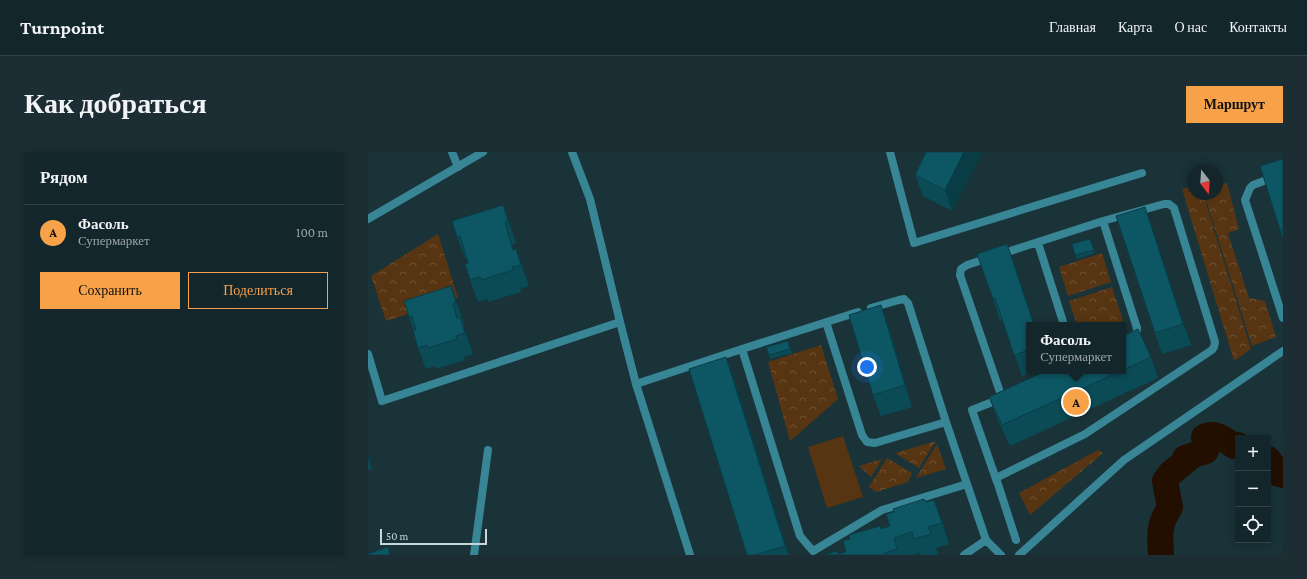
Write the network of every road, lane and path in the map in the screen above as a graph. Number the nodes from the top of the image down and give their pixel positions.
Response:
1 (452, 152) edge
2 (483, 152) edge
3 (572, 152) edge
4 (890, 152) edge
5 (458, 167) junction
6 (1142, 173) dead end
7 (1283, 174) edge
8 (368, 219) edge
9 (1103, 221) junction
10 (1038, 243) junction
11 (1280, 299) edge
12 (1283, 318) edge
13 (620, 322) junction
14 (826, 322) junction
15 (1063, 322) edge
16 (1126, 343) edge
17 (742, 349) junction
18 (1283, 351) edge
19 (368, 354) edge
20 (636, 384) junction
21 (946, 422) junction
22 (488, 450) dead end
23 (996, 478) junction
24 (967, 484) junction
25 (986, 540) junction
26 (1022, 552) edge
27 (474, 555) edge
28 (690, 555) edge
29 (964, 555) edge
30 (1001, 555) edge

1 - 5 street
2 - 5 street
3 - 13 street
4 - 6 street
5 - 8 street
7 - 11 street
9 - 10 street
9 - 16 street
9 - 23 street
10 - 15 street
10 - 23 street
11 - 12 street
13 - 19 street
13 - 20 street
14 - 17 street
14 - 21 street
14 - 21 street
17 - 20 street
17 - 24 street
18 - 26 street
20 - 28 street
21 - 24 street
22 - 27 street
23 - 26 street
24 - 25 street
25 - 29 street
25 - 30 street

